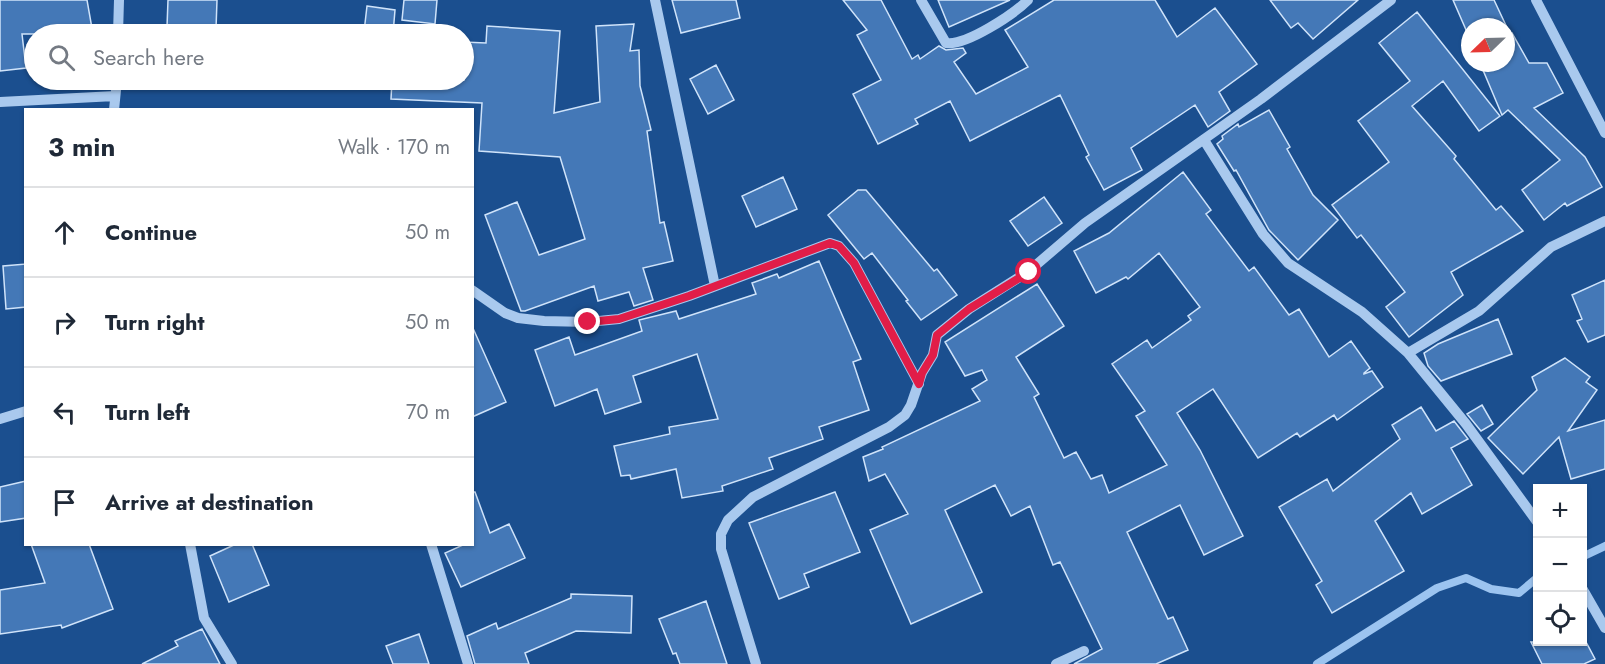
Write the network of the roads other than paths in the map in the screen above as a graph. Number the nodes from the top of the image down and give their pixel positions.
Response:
1 (119, 0) edge
2 (655, 0) edge
3 (921, 0) edge
4 (1028, 0) edge
5 (1391, 0) edge
6 (1536, 0) edge
7 (118, 24) edge
8 (116, 90) edge
9 (116, 96) junction
10 (0, 102) edge
11 (114, 108) edge
12 (1605, 133) edge
13 (1204, 140) junction
14 (1605, 221) edge
15 (715, 286) junction
16 (474, 291) edge
17 (1408, 353) junction
18 (919, 384) junction
19 (24, 412) edge
20 (0, 419) edge
21 (1533, 516) edge
22 (190, 546) edge
23 (432, 546) edge
24 (1584, 592) edge
25 (1605, 628) edge
26 (1084, 651) dead end
27 (232, 664) edge
28 (468, 664) edge
29 (756, 664) edge
30 (1056, 664) edge

1 - 7 street
2 - 15 street
3 - 4 street
5 - 13 street
6 - 12 street
8 - 9 street
9 - 10 street
9 - 11 street
13 - 17 street
13 - 18 street
14 - 17 street
15 - 16 street
15 - 18 street
17 - 21 street
18 - 29 street
19 - 20 street
22 - 27 street
23 - 28 street
24 - 25 street
26 - 30 street

